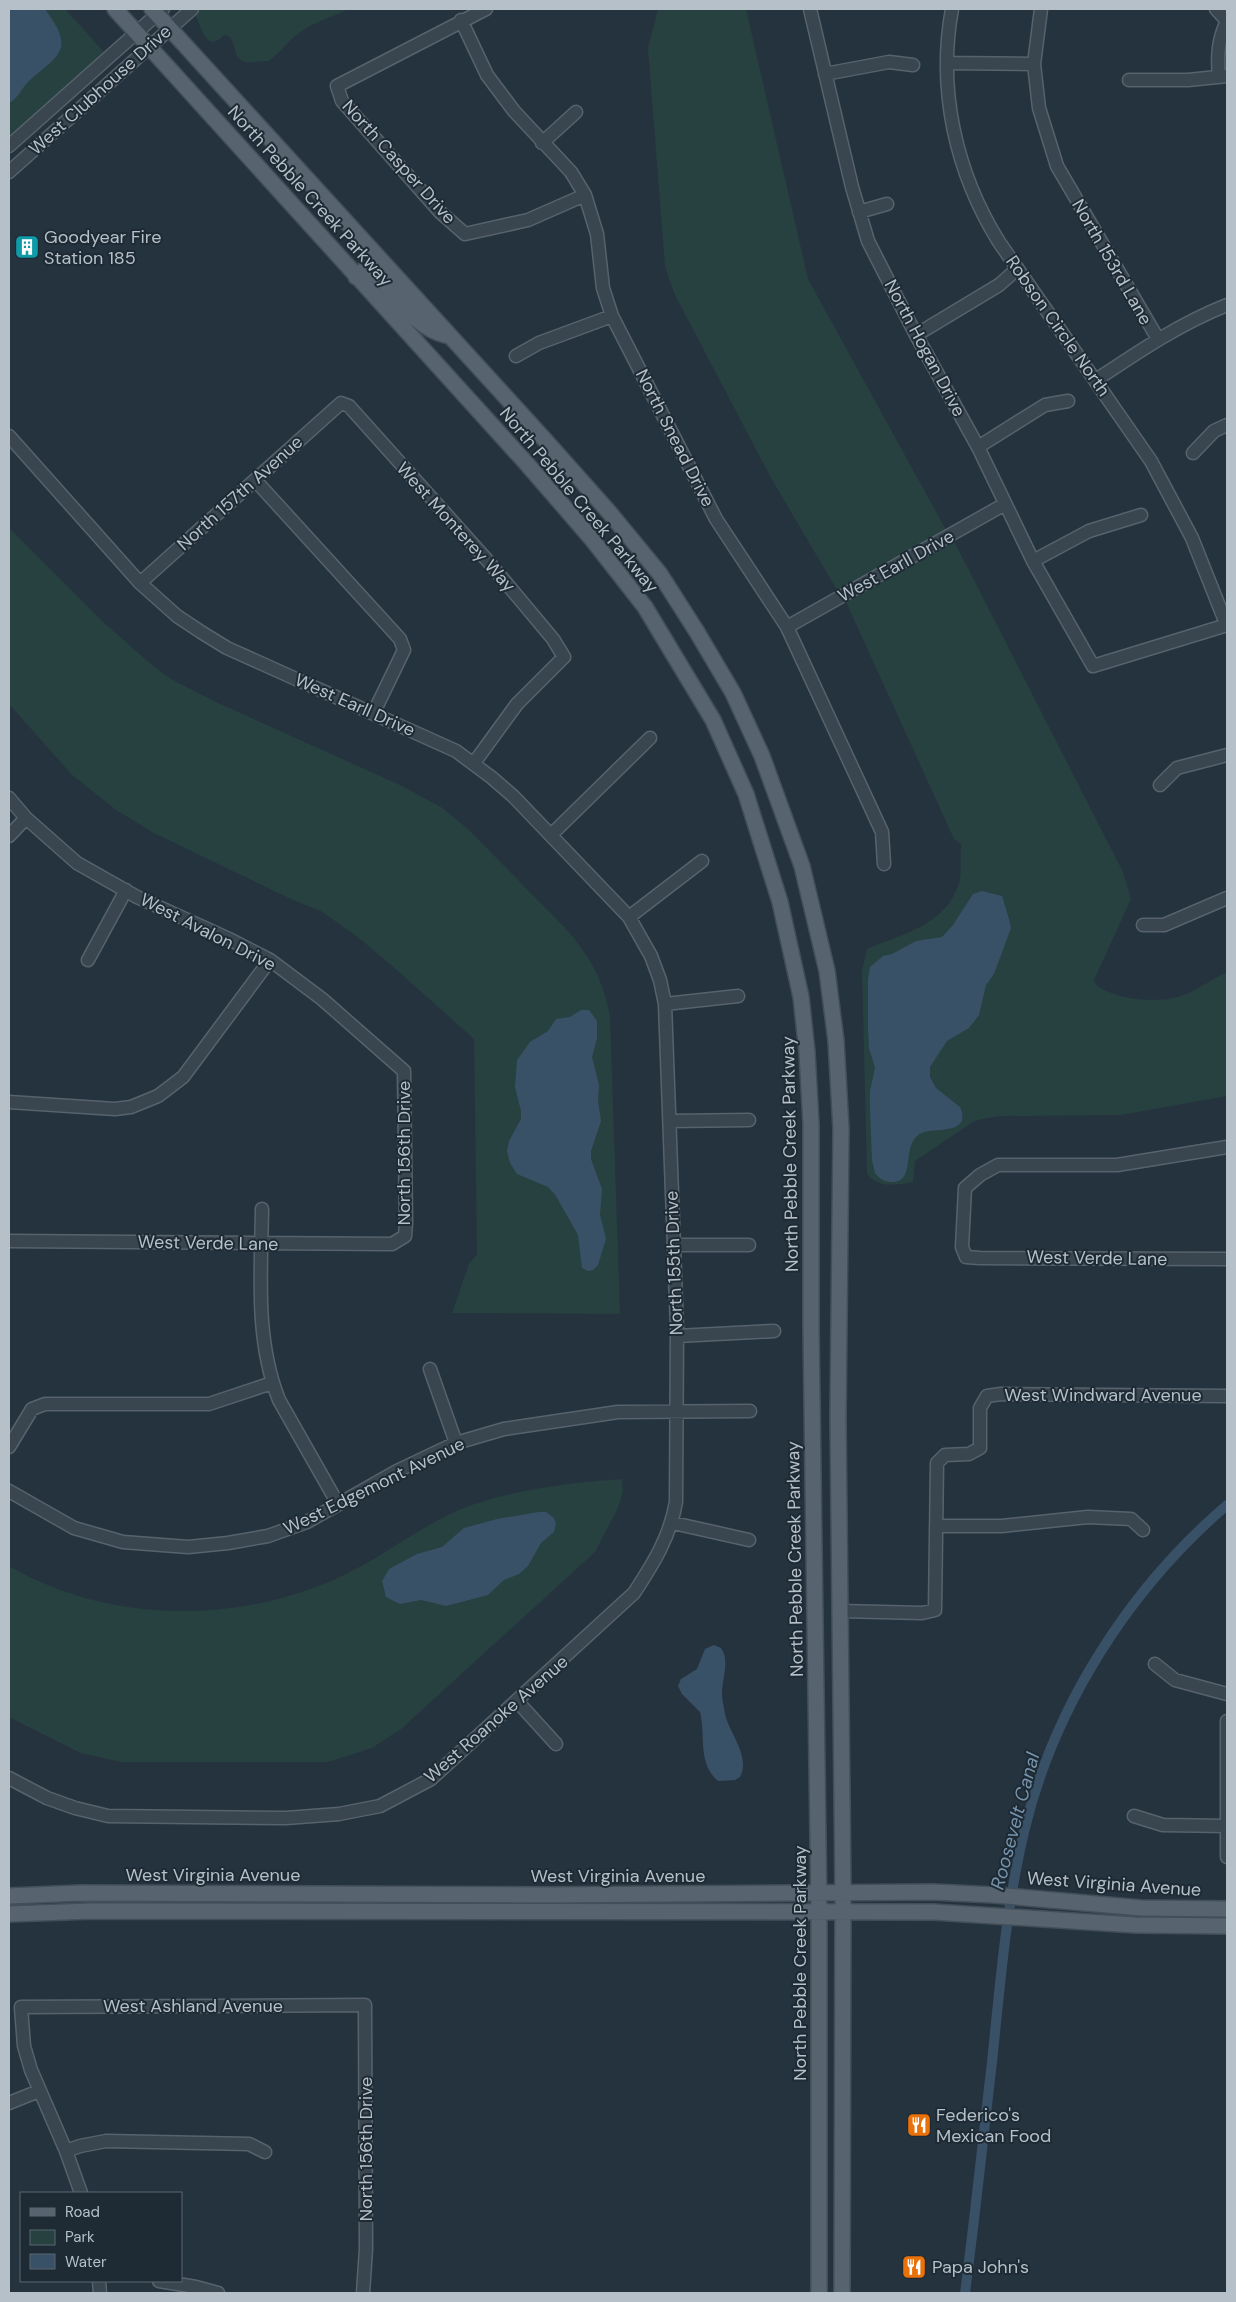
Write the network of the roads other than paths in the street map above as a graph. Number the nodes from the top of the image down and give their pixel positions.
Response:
1 (115, 9) edge
2 (192, 9) edge
3 (486, 9) edge
4 (810, 9) edge
5 (952, 9) edge
6 (1041, 9) edge
7 (1216, 9) edge
8 (157, 11) edge
9 (461, 20) junction
10 (1227, 21) edge
11 (170, 28) junction
12 (137, 33) junction
13 (149, 45) junction
14 (948, 64) junction
15 (1034, 64) junction
16 (913, 65) dead end
17 (825, 74) junction
18 (1223, 77) edge
19 (1128, 80) dead end
20 (576, 112) dead end
21 (542, 143) junction
22 (9, 146) edge
23 (9, 171) edge
24 (585, 195) junction
25 (887, 204) dead end
26 (858, 212) junction
27 (1018, 269) junction
28 (356, 276) junction
29 (1227, 305) edge
30 (612, 316) junction
31 (916, 335) junction
32 (449, 336) junction
33 (1158, 338) junction
34 (516, 356) dead end
35 (1096, 380) junction
36 (1068, 401) dead end
37 (341, 403) joint
38 (1227, 425) edge
39 (9, 436) edge
40 (978, 447) junction
41 (1194, 453) dead end
42 (255, 480) junction
43 (1004, 504) junction
44 (1141, 515) dead end
45 (1033, 561) junction
46 (140, 583) junction
47 (1227, 625) edge
48 (787, 628) junction
49 (374, 712) junction
50 (650, 738) dead end
51 (1227, 755) edge
52 (474, 763) junction
53 (1160, 785) dead end
54 (9, 798) edge
55 (26, 818) junction
56 (551, 835) junction
57 (9, 836) edge
58 (702, 861) dead end
59 (884, 864) dead end
60 (126, 890) junction
61 (1227, 898) edge
62 (630, 916) junction
63 (1143, 925) dead end
64 (88, 960) dead end
65 (270, 960) junction
66 (738, 996) dead end
67 (665, 1004) junction
68 (404, 1071) joint
69 (9, 1102) edge
70 (749, 1120) dead end
71 (670, 1121) junction
72 (1227, 1147) edge
73 (262, 1209) dead end
74 (404, 1236) joint
75 (9, 1241) edge
76 (262, 1244) junction
77 (674, 1245) junction
78 (749, 1245) dead end
79 (1227, 1259) edge
80 (811, 1330) junction
81 (838, 1330) junction
82 (774, 1331) dead end
83 (677, 1336) junction
84 (430, 1369) dead end
85 (272, 1383) junction
86 (1227, 1396) edge
87 (676, 1411) junction
88 (750, 1411) dead end
89 (456, 1443) junction
90 (9, 1447) edge
91 (9, 1491) edge
92 (338, 1504) junction
93 (673, 1522) junction
94 (936, 1526) junction
95 (1143, 1530) dead end
96 (749, 1540) dead end
97 (840, 1611) junction
98 (815, 1612) junction
99 (1155, 1664) dead end
100 (1227, 1694) edge
101 (518, 1702) junction
102 (1227, 1721) edge
103 (556, 1744) dead end
104 (9, 1778) edge
105 (1134, 1816) dead end
106 (1227, 1826) edge
107 (1227, 1857) edge
108 (843, 1893) junction
109 (819, 1894) junction
110 (9, 1896) edge
111 (1227, 1909) edge
112 (819, 1912) junction
113 (843, 1912) junction
114 (9, 1914) edge
115 (1227, 1926) edge
116 (365, 2005) joint
117 (39, 2091) junction
118 (9, 2103) edge
119 (66, 2151) junction
120 (265, 2152) dead end
121 (81, 2192) edge
122 (165, 2282) edge
123 (218, 2293) edge
124 (363, 2293) edge
125 (819, 2293) edge
126 (842, 2293) edge

1 - 12 main road, North Pebble Creek Parkway
2 - 11 street, West Clubhouse Drive
3 - 9 street
4 - 17 street, North Hogan Drive
5 - 14 street, Robson Circle North
6 - 15 street, North 153rd Lane
7 - 10 street
8 - 11 main road, North Pebble Creek Parkway
8 - 12 street, West Clubhouse Drive
9 - 21 street, North Snead Drive
9 - 24 street, North Casper Drive
10 - 18 street
11 - 13 street, West Clubhouse Drive
11 - 32 main road, North Pebble Creek Parkway
12 - 13 main road, North Pebble Creek Parkway
12 - 22 street, West Clubhouse Drive
13 - 23 street, West Clubhouse Drive
13 - 28 main road, North Pebble Creek Parkway
14 - 15 street
14 - 27 street, Robson Circle North
15 - 33 street, North 153rd Lane
16 - 17 street
17 - 26 street, North Hogan Drive
18 - 19 street
20 - 21 street
21 - 24 street, North Snead Drive
24 - 30 street, North Snead Drive
25 - 26 street
26 - 31 street, North Hogan Drive
27 - 31 street
27 - 35 street, Robson Circle North
28 - 32 main road
28 - 80 main road, North Pebble Creek Parkway
29 - 33 street
30 - 34 street
30 - 48 street, North Snead Drive
31 - 40 street, North Hogan Drive
32 - 81 main road, North Pebble Creek Parkway
33 - 35 street
35 - 47 street, Robson Circle North
36 - 40 street
37 - 42 street, North 157th Avenue
37 - 52 street, West Monterey Way
38 - 41 street
39 - 46 street, West Earll Drive
40 - 43 street, North Hogan Drive
42 - 46 street, North 157th Avenue
42 - 49 street
43 - 45 street, North Hogan Drive
43 - 48 street, West Earll Drive
44 - 45 street
45 - 47 street, North Hogan Drive
46 - 49 street, West Earll Drive
48 - 59 street, North Snead Drive
49 - 52 street, West Earll Drive
50 - 56 street
51 - 53 street
52 - 56 street, West Earll Drive
54 - 55 street, West Avalon Drive
55 - 57 street
55 - 60 street, West Avalon Drive
56 - 62 street, West Earll Drive
58 - 62 street
60 - 64 street
60 - 65 street, West Avalon Drive
61 - 63 street
62 - 67 street, West Earll Drive
65 - 68 street, West Avalon Drive
65 - 69 street
66 - 67 street
67 - 71 street, North 155th Drive
68 - 74 street, North 156th Drive
70 - 71 street
71 - 77 street, North 155th Drive
72 - 79 street, West Verde Lane
73 - 76 street
74 - 76 street, West Verde Lane
75 - 76 street, West Verde Lane
76 - 85 street
77 - 78 street
77 - 83 street, North 155th Drive
80 - 81 main road
80 - 98 main road, North Pebble Creek Parkway
81 - 97 main road, North Pebble Creek Parkway
82 - 83 street
83 - 87 street, North 155th Drive
84 - 89 street
85 - 90 street
85 - 92 street
86 - 94 street, West Windward Avenue
87 - 88 street, West Edgemont Avenue
87 - 89 street, West Edgemont Avenue
87 - 93 street, North 155th Drive
89 - 92 street, West Edgemont Avenue
91 - 92 street, West Edgemont Avenue
93 - 96 street
93 - 101 street, West Roanoke Avenue
94 - 95 street
94 - 97 street
97 - 98 main road
97 - 108 main road, North Pebble Creek Parkway
98 - 109 main road, North Pebble Creek Parkway
99 - 100 street
101 - 103 street
101 - 104 street, West Roanoke Avenue
102 - 106 street
105 - 106 street
106 - 107 street
108 - 109 main road, West Virginia Avenue
108 - 111 main road, West Virginia Avenue
108 - 113 main road, North Pebble Creek Parkway
109 - 110 main road, West Virginia Avenue
109 - 112 main road, North Pebble Creek Parkway
112 - 113 main road, West Virginia Avenue
112 - 114 main road, West Virginia Avenue
112 - 125 main road, North Pebble Creek Parkway
113 - 115 main road, West Virginia Avenue
113 - 126 main road, North Pebble Creek Parkway
116 - 117 street, West Ashland Avenue
116 - 124 street, North 156th Drive
117 - 118 street
117 - 119 street
119 - 120 street
119 - 121 street
122 - 123 street

